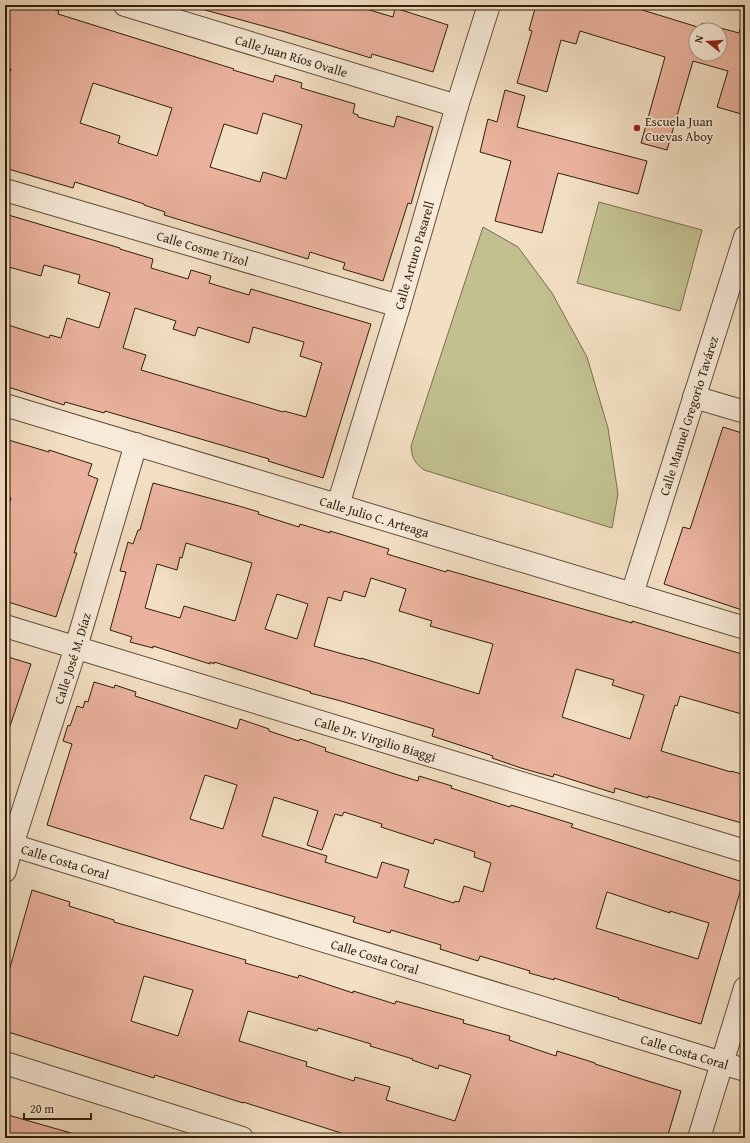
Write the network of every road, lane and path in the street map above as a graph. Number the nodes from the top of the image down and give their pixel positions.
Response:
1 (125, 5) edge
2 (489, 5) edge
3 (457, 106) junction
4 (5, 190) edge
5 (745, 237) edge
6 (399, 306) junction
7 (694, 397) junction
8 (5, 405) edge
9 (745, 412) edge
10 (136, 444) junction
11 (338, 505) junction
12 (632, 594) junction
13 (5, 626) edge
14 (745, 628) edge
15 (76, 647) junction
16 (8, 844) edge
17 (745, 851) edge
18 (5, 871) edge
19 (745, 988) edge
20 (5, 1063) edge
21 (722, 1064) junction
22 (745, 1070) edge
23 (212, 1134) edge
24 (242, 1138) edge
25 (700, 1138) edge

1 - 3 street, Calle Juan Ríos Ovalle
2 - 3 street, Calle Arturo Pasarell
3 - 6 street, Calle Arturo Pasarell
4 - 6 street, Calle Cosme Tizol
5 - 7 street, Calle Manuel Gregorio Tavárez
6 - 11 street, Calle Arturo Pasarell
7 - 9 street
7 - 12 street, Calle Manuel Gregorio Tavárez
8 - 10 street, Calle Julio C. Arteaga
10 - 11 street, Calle Julio C. Arteaga
10 - 15 street, Calle José M. Díaz
11 - 12 street, Calle Julio C. Arteaga
12 - 14 street, Calle Julio C. Arteaga
13 - 15 street, Calle Dr. Virgilio Biaggi
15 - 16 street, Calle José M. Díaz
15 - 17 street, Calle Dr. Virgilio Biaggi
16 - 18 street, Calle José M. Díaz
16 - 21 street, Calle Costa Coral
19 - 21 street
20 - 23 street
21 - 22 street, Calle Costa Coral
21 - 25 street
23 - 24 street

